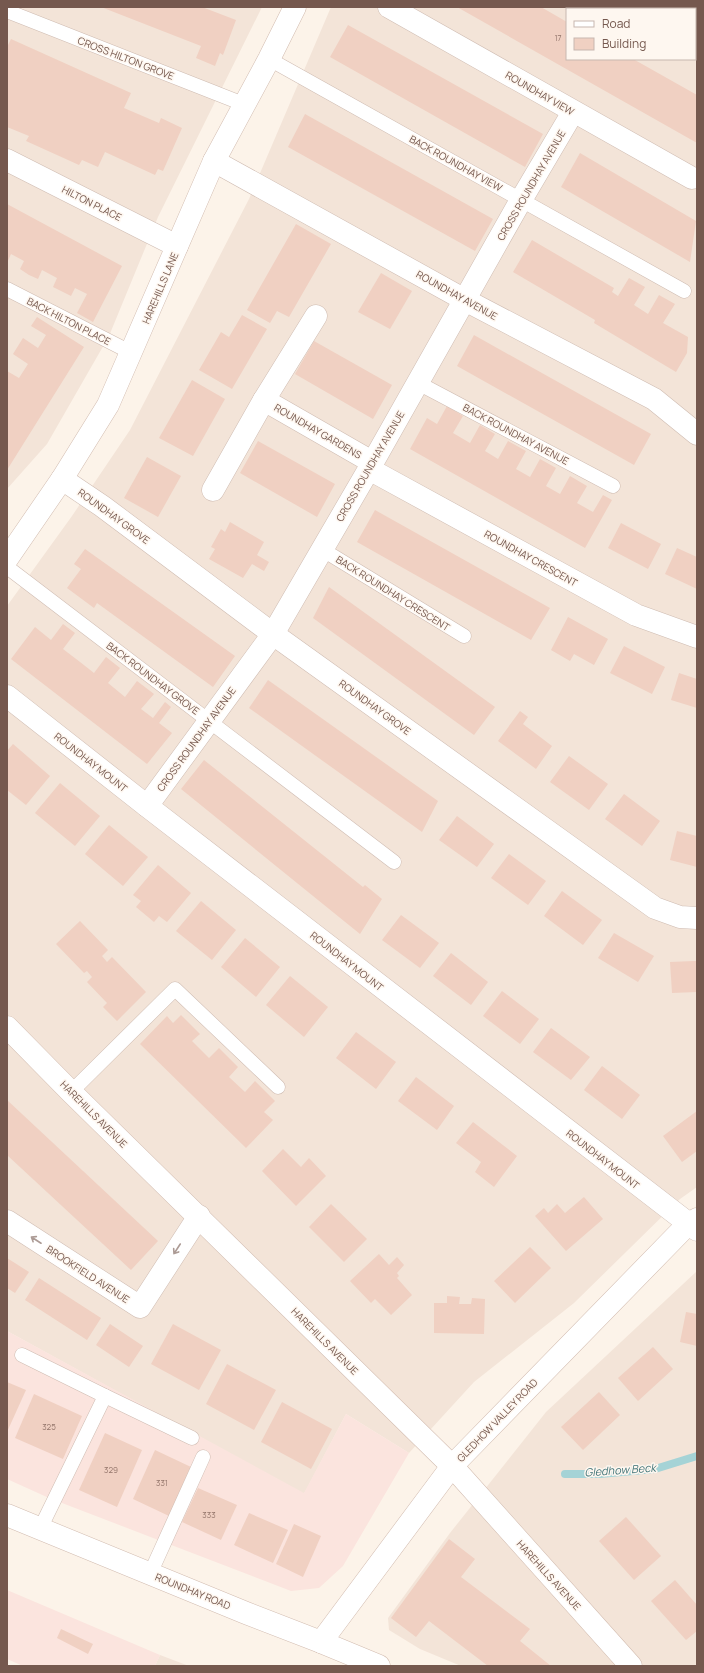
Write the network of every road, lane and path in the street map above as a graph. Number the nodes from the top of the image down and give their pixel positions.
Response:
1 (295, 7) edge
2 (389, 7) edge
3 (7, 11) edge
4 (269, 59) junction
5 (246, 105) junction
6 (573, 112) junction
7 (7, 160) edge
8 (214, 161) junction
9 (692, 178) dead end
10 (521, 200) junction
11 (177, 246) junction
12 (7, 289) edge
13 (684, 291) dead end
14 (465, 300) junction
15 (316, 316) dead end
16 (132, 353) junction
17 (418, 383) junction
18 (264, 400) junction
19 (697, 434) edge
20 (371, 466) junction
21 (62, 479) junction
22 (613, 486) dead end
23 (213, 490) dead end
24 (323, 550) junction
25 (7, 559) edge
26 (7, 567) edge
27 (273, 634) junction
28 (464, 636) dead end
29 (697, 637) edge
30 (7, 696) edge
31 (209, 720) junction
32 (146, 806) junction
33 (394, 862) dead end
34 (697, 918) edge
35 (7, 1027) edge
36 (278, 1087) dead end
37 (71, 1092) junction
38 (198, 1216) junction
39 (7, 1221) edge
40 (694, 1224) edge
41 (22, 1355) dead end
42 (105, 1396) junction
43 (192, 1438) dead end
44 (203, 1457) dead end
45 (452, 1466) junction
46 (7, 1515) edge
47 (40, 1529) junction
48 (150, 1574) junction
49 (321, 1642) junction
50 (379, 1666) edge
51 (631, 1666) edge

1 - 4 street, HAREHILLS LANE
2 - 6 street, ROUNDHAY VIEW
3 - 5 lane, CROSS HILTON GROVE
4 - 5 street, HAREHILLS LANE
4 - 10 lane, BACK ROUNDHAY VIEW
5 - 8 street, HAREHILLS LANE
6 - 9 street, ROUNDHAY VIEW
6 - 10 street, CROSS ROUNDHAY AVENUE
7 - 11 street, HILTON PLACE
8 - 11 street, HAREHILLS LANE
8 - 14 street, ROUNDHAY AVENUE
10 - 13 lane, BACK ROUNDHAY VIEW
10 - 14 street, CROSS ROUNDHAY AVENUE
11 - 16 street, HAREHILLS LANE
12 - 16 lane, BACK HILTON PLACE
14 - 17 street, CROSS ROUNDHAY AVENUE
14 - 19 street, ROUNDHAY AVENUE
15 - 18 street, ROUNDHAY GARDENS
16 - 21 street, HAREHILLS LANE
17 - 20 street, CROSS ROUNDHAY AVENUE
17 - 22 lane, BACK ROUNDHAY AVENUE
18 - 20 street, ROUNDHAY GARDENS
18 - 23 street, ROUNDHAY GARDENS
20 - 24 street, CROSS ROUNDHAY AVENUE
20 - 29 street, ROUNDHAY CRESCENT
21 - 25 street, HAREHILLS LANE
21 - 27 street, ROUNDHAY GROVE
24 - 27 street, CROSS ROUNDHAY AVENUE
24 - 28 lane, BACK ROUNDHAY CRESCENT
26 - 31 lane, BACK ROUNDHAY GROVE
27 - 31 street, CROSS ROUNDHAY AVENUE
27 - 34 street, ROUNDHAY GROVE
30 - 32 street, ROUNDHAY MOUNT
31 - 32 street, CROSS ROUNDHAY AVENUE
31 - 33 lane, BACK ROUNDHAY GROVE
32 - 40 street, ROUNDHAY MOUNT
35 - 37 street, HAREHILLS AVENUE
36 - 37 lane
37 - 38 street, HAREHILLS AVENUE
38 -> 39 street, BROOKFIELD AVENUE
38 - 45 street, HAREHILLS AVENUE
40 - 45 street, GLEDHOW VALLEY ROAD
41 - 42 lane
42 - 43 lane
42 - 47 lane
44 - 48 lane
45 - 49 street, GLEDHOW VALLEY ROAD
45 - 51 street, HAREHILLS AVENUE
46 - 47 street, ROUNDHAY ROAD
47 - 48 street, ROUNDHAY ROAD
48 - 49 street, ROUNDHAY ROAD
49 - 50 street, ROUNDHAY ROAD

